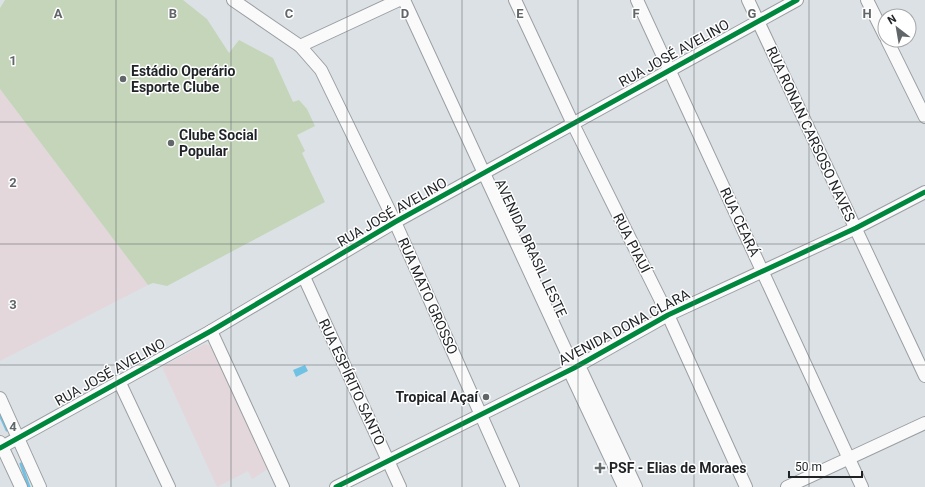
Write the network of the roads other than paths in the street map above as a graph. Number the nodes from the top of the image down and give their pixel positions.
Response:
1 (233, 0) edge
2 (399, 0) edge
3 (404, 0) edge
4 (515, 0) edge
5 (637, 0) edge
6 (748, 0) edge
7 (797, 0) edge
8 (868, 0) edge
9 (877, 19) edge
10 (758, 21) junction
11 (300, 46) junction
12 (891, 48) edge
13 (669, 69) junction
14 (925, 117) edge
15 (572, 124) junction
16 (483, 174) junction
17 (925, 192) edge
18 (395, 222) junction
19 (856, 228) junction
20 (763, 272) junction
21 (304, 277) junction
22 (668, 315) junction
23 (212, 331) junction
24 (574, 368) junction
25 (925, 376) edge
26 (119, 381) junction
27 (0, 398) edge
28 (480, 414) junction
29 (925, 423) edge
30 (18, 437) junction
31 (1, 445) edge
32 (849, 459) junction
33 (389, 460) junction
34 (21, 487) edge
35 (40, 487) edge
36 (169, 487) edge
37 (283, 487) edge
38 (336, 487) edge
39 (400, 487) edge
40 (513, 487) edge
41 (624, 487) edge
42 (636, 487) edge
43 (746, 487) edge
44 (786, 487) edge
45 (862, 487) edge

1 - 11 street, RUA MATO GROSSO
2 - 11 street
3 - 16 street, AVENIDA BRASIL LESTE
4 - 15 street, RUA PIAUÍ
5 - 13 street, RUA CEARÁ
6 - 10 street, RUA RONAN CARSOSO NAVES
7 - 10 street, RUA JOSÉ AVELINO
8 - 9 street
10 - 13 street, RUA JOSÉ AVELINO
10 - 19 street, RUA RONAN CARSOSO NAVES
11 - 18 street, RUA MATO GROSSO
12 - 14 street
13 - 15 street, RUA JOSÉ AVELINO
13 - 20 street, RUA CEARÁ
15 - 16 street, RUA JOSÉ AVELINO
15 - 22 street, RUA PIAUÍ
16 - 18 street, RUA JOSÉ AVELINO
16 - 24 street, AVENIDA BRASIL LESTE
17 - 19 street, AVENIDA DONA CLARA
18 - 21 street, RUA JOSÉ AVELINO
18 - 28 street, RUA MATO GROSSO
19 - 20 street, AVENIDA DONA CLARA
19 - 25 street, RUA RONAN CARSOSO NAVES
20 - 22 street, AVENIDA DONA CLARA
20 - 32 street, RUA CEARÁ
21 - 23 street, RUA JOSÉ AVELINO
21 - 33 street, RUA ESPÍRITO SANTO
22 - 24 street, AVENIDA DONA CLARA
22 - 43 street, RUA PIAUÍ
23 - 26 street, RUA JOSÉ AVELINO
23 - 37 street
24 - 28 street, AVENIDA DONA CLARA
24 - 41 street, AVENIDA BRASIL LESTE
24 - 42 street, AVENIDA BRASIL LESTE
26 - 30 street, RUA JOSÉ AVELINO
26 - 36 street
27 - 30 street
28 - 33 street, AVENIDA DONA CLARA
28 - 40 street, RUA MATO GROSSO
29 - 32 street
30 - 31 street, RUA JOSÉ AVELINO
30 - 35 street
31 - 34 street
32 - 44 street
32 - 45 street, RUA CEARÁ
33 - 38 street, AVENIDA DONA CLARA
33 - 39 street, RUA ESPÍRITO SANTO

